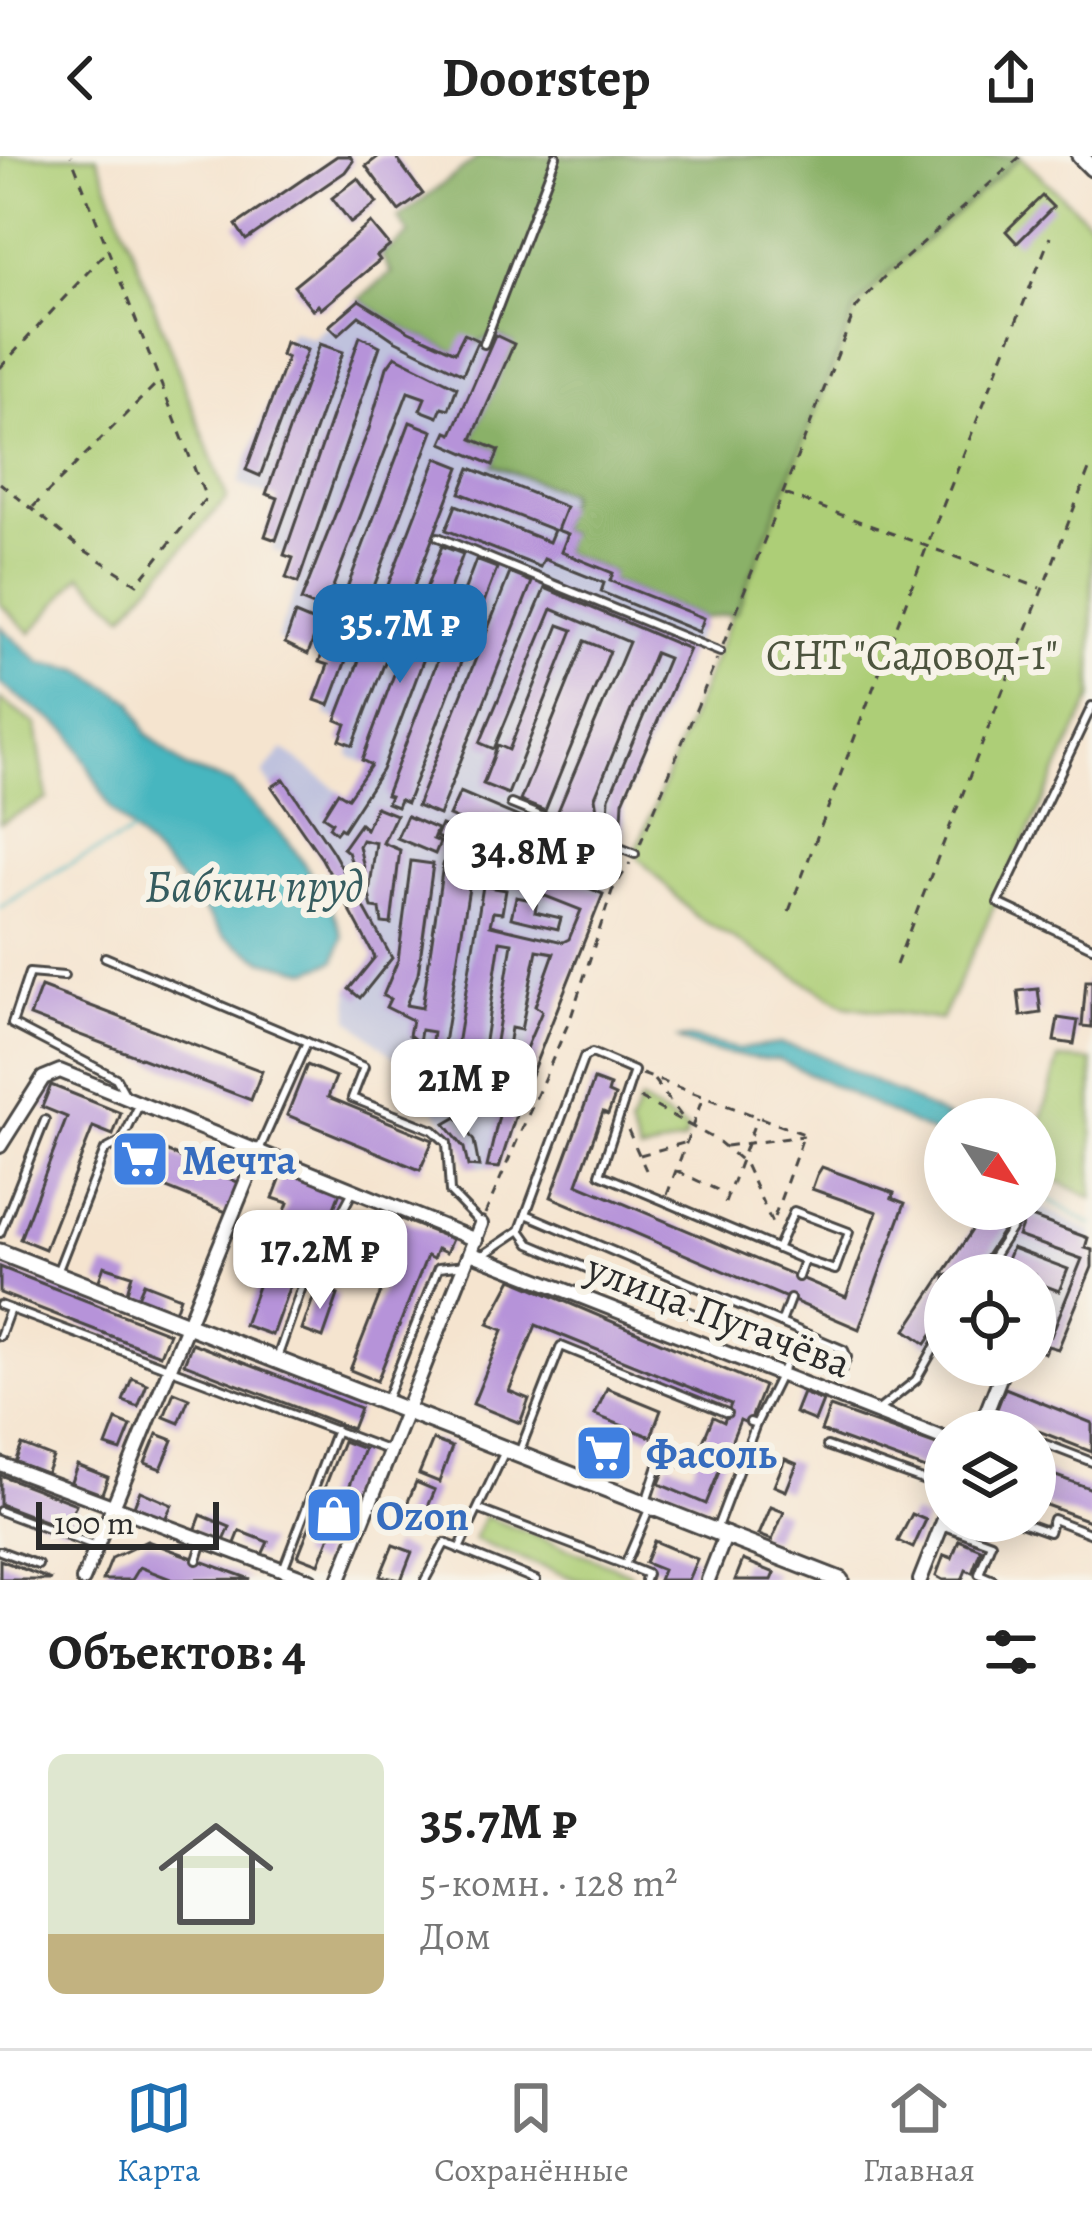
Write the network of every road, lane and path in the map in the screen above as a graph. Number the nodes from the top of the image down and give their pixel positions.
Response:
1 (71, 156) edge
2 (556, 156) edge
3 (1021, 156) edge
4 (1080, 156) edge
5 (1092, 168) edge
6 (1050, 237) dead end
7 (108, 250) junction
8 (484, 344) dead end
9 (0, 368) edge
10 (160, 381) junction
11 (1092, 462) edge
12 (0, 483) edge
13 (783, 493) junction
14 (32, 508) junction
15 (439, 537) dead end
16 (927, 546) junction
17 (1043, 589) junction
18 (720, 652) junction
19 (1092, 706) edge
20 (511, 804) dead end
21 (635, 854) junction
22 (789, 911) dead end
23 (1092, 947) edge
24 (105, 957) dead end
25 (896, 965) dead end
26 (64, 976) dead end
27 (308, 1042) junction
28 (634, 1072) junction
29 (653, 1078) junction
30 (703, 1097) junction
31 (640, 1098) dead end
32 (134, 1100) junction
33 (757, 1117) junction
34 (45, 1120) dead end
35 (690, 1127) junction
36 (628, 1130) dead end
37 (804, 1136) junction
38 (686, 1143) junction
39 (0, 1145) edge
40 (746, 1145) junction
41 (724, 1146) junction
42 (259, 1150) junction
43 (640, 1155) junction
44 (741, 1161) junction
45 (646, 1170) dead end
46 (676, 1171) junction
47 (354, 1188) junction
48 (728, 1195) junction
49 (664, 1202) junction
50 (725, 1203) dead end
51 (526, 1214) junction
52 (481, 1224) junction
53 (520, 1230) junction
54 (0, 1233) edge
55 (777, 1249) junction
56 (0, 1252) edge
57 (473, 1254) junction
58 (804, 1260) junction
59 (57, 1274) junction
60 (798, 1277) dead end
61 (790, 1299) dead end
62 (0, 1304) edge
63 (10, 1309) junction
64 (781, 1323) junction
65 (190, 1324) junction
66 (0, 1336) edge
67 (790, 1355) junction
68 (277, 1358) junction
69 (924, 1366) edge
70 (170, 1367) junction
71 (782, 1375) junction
72 (386, 1400) junction
73 (407, 1408) junction
74 (876, 1412) junction
75 (728, 1413) dead end
76 (337, 1430) junction
77 (924, 1431) edge
78 (827, 1446) dead end
79 (1056, 1448) edge
80 (513, 1450) junction
81 (389, 1451) junction
82 (683, 1456) dead end
83 (1092, 1462) edge
84 (0, 1464) edge
85 (924, 1481) edge
86 (648, 1503) junction
87 (113, 1506) junction
88 (480, 1510) junction
89 (0, 1511) edge
90 (1056, 1521) edge
91 (721, 1532) junction
92 (1092, 1534) edge
93 (203, 1541) junction
94 (935, 1542) edge
95 (987, 1542) edge
96 (96, 1547) junction
97 (459, 1550) junction
98 (0, 1551) edge
99 (197, 1560) dead end
100 (38, 1564) dead end
101 (626, 1565) junction
102 (282, 1570) junction
103 (340, 1577) edge
104 (83, 1580) edge
105 (310, 1580) edge
106 (356, 1580) edge
107 (424, 1580) edge
108 (536, 1580) edge
109 (645, 1580) edge
110 (708, 1580) edge
111 (840, 1580) edge
112 (920, 1580) edge
113 (993, 1580) edge

1 - 7 path
2 - 8 lane
3 - 13 path
4 - 5 street
6 - 16 path
7 - 9 path
7 - 10 path
10 - 14 path
10 - 14 path
11 - 17 path
12 - 14 path
13 - 16 path
13 - 18 path
15 - 18 lane
16 - 17 path
16 - 22 path
17 - 25 path
18 - 21 path
19 - 23 lane
20 - 21 lane
21 - 52 path
24 - 27 lane
26 - 32 lane
27 - 42 lane
27 - 52 lane
28 - 29 path
28 - 49 lane
28 - 51 lane
29 - 30 path
29 - 35 path
30 - 33 path
30 - 35 path
31 - 35 path
32 - 39 street, улица Пугачёва
32 - 42 street, улица Пугачёва
32 - 59 lane
33 - 37 path
33 - 40 path
34 - 54 lane
35 - 38 path
35 - 41 path
36 - 43 path
37 - 40 path
37 - 44 path
38 - 43 path
38 - 46 path
40 - 41 path
40 - 44 path
41 - 44 path
42 - 47 street, улица Пугачёва
42 - 65 street
43 - 45 path
44 - 48 path
46 - 48 path
46 - 49 path
47 - 57 street, улица Пугачёва
47 - 68 lane
48 - 50 path
49 - 55 lane
51 - 53 lane
51 - 64 lane
52 - 57 street
53 - 57 lane
53 - 67 lane
55 - 58 lane
55 - 58 lane
56 - 59 street
57 - 71 street, улица Пугачёва
57 - 72 lane
57 - 73 street
58 - 60 lane
59 - 65 street
61 - 64 lane
62 - 63 lane
63 - 66 lane
63 - 70 lane
64 - 67 lane
65 - 68 street
65 - 70 street
67 - 71 lane
68 - 72 street
69 - 74 lane
70 - 76 lane
70 - 87 street
71 - 74 street, улица Пугачёва
71 - 91 lane
72 - 73 street
73 - 80 street
73 - 81 street
74 - 77 street, улица Пугачёва
75 - 80 lane
76 - 81 lane
76 - 102 lane
78 - 85 lane
79 - 83 lane
80 - 86 street
80 - 88 lane
81 - 103 street
82 - 86 lane
84 - 87 street
86 - 91 street
86 - 101 lane
87 - 93 street
87 - 96 street
88 - 97 lane
88 - 101 lane
89 - 96 lane
90 - 92 lane
91 - 110 street
91 - 111 street
93 - 99 lane
93 - 102 street
94 - 112 street
95 - 113 lane
96 - 104 street
97 - 107 lane
97 - 108 lane
98 - 100 lane
101 - 109 lane
102 - 105 street
103 - 106 street

